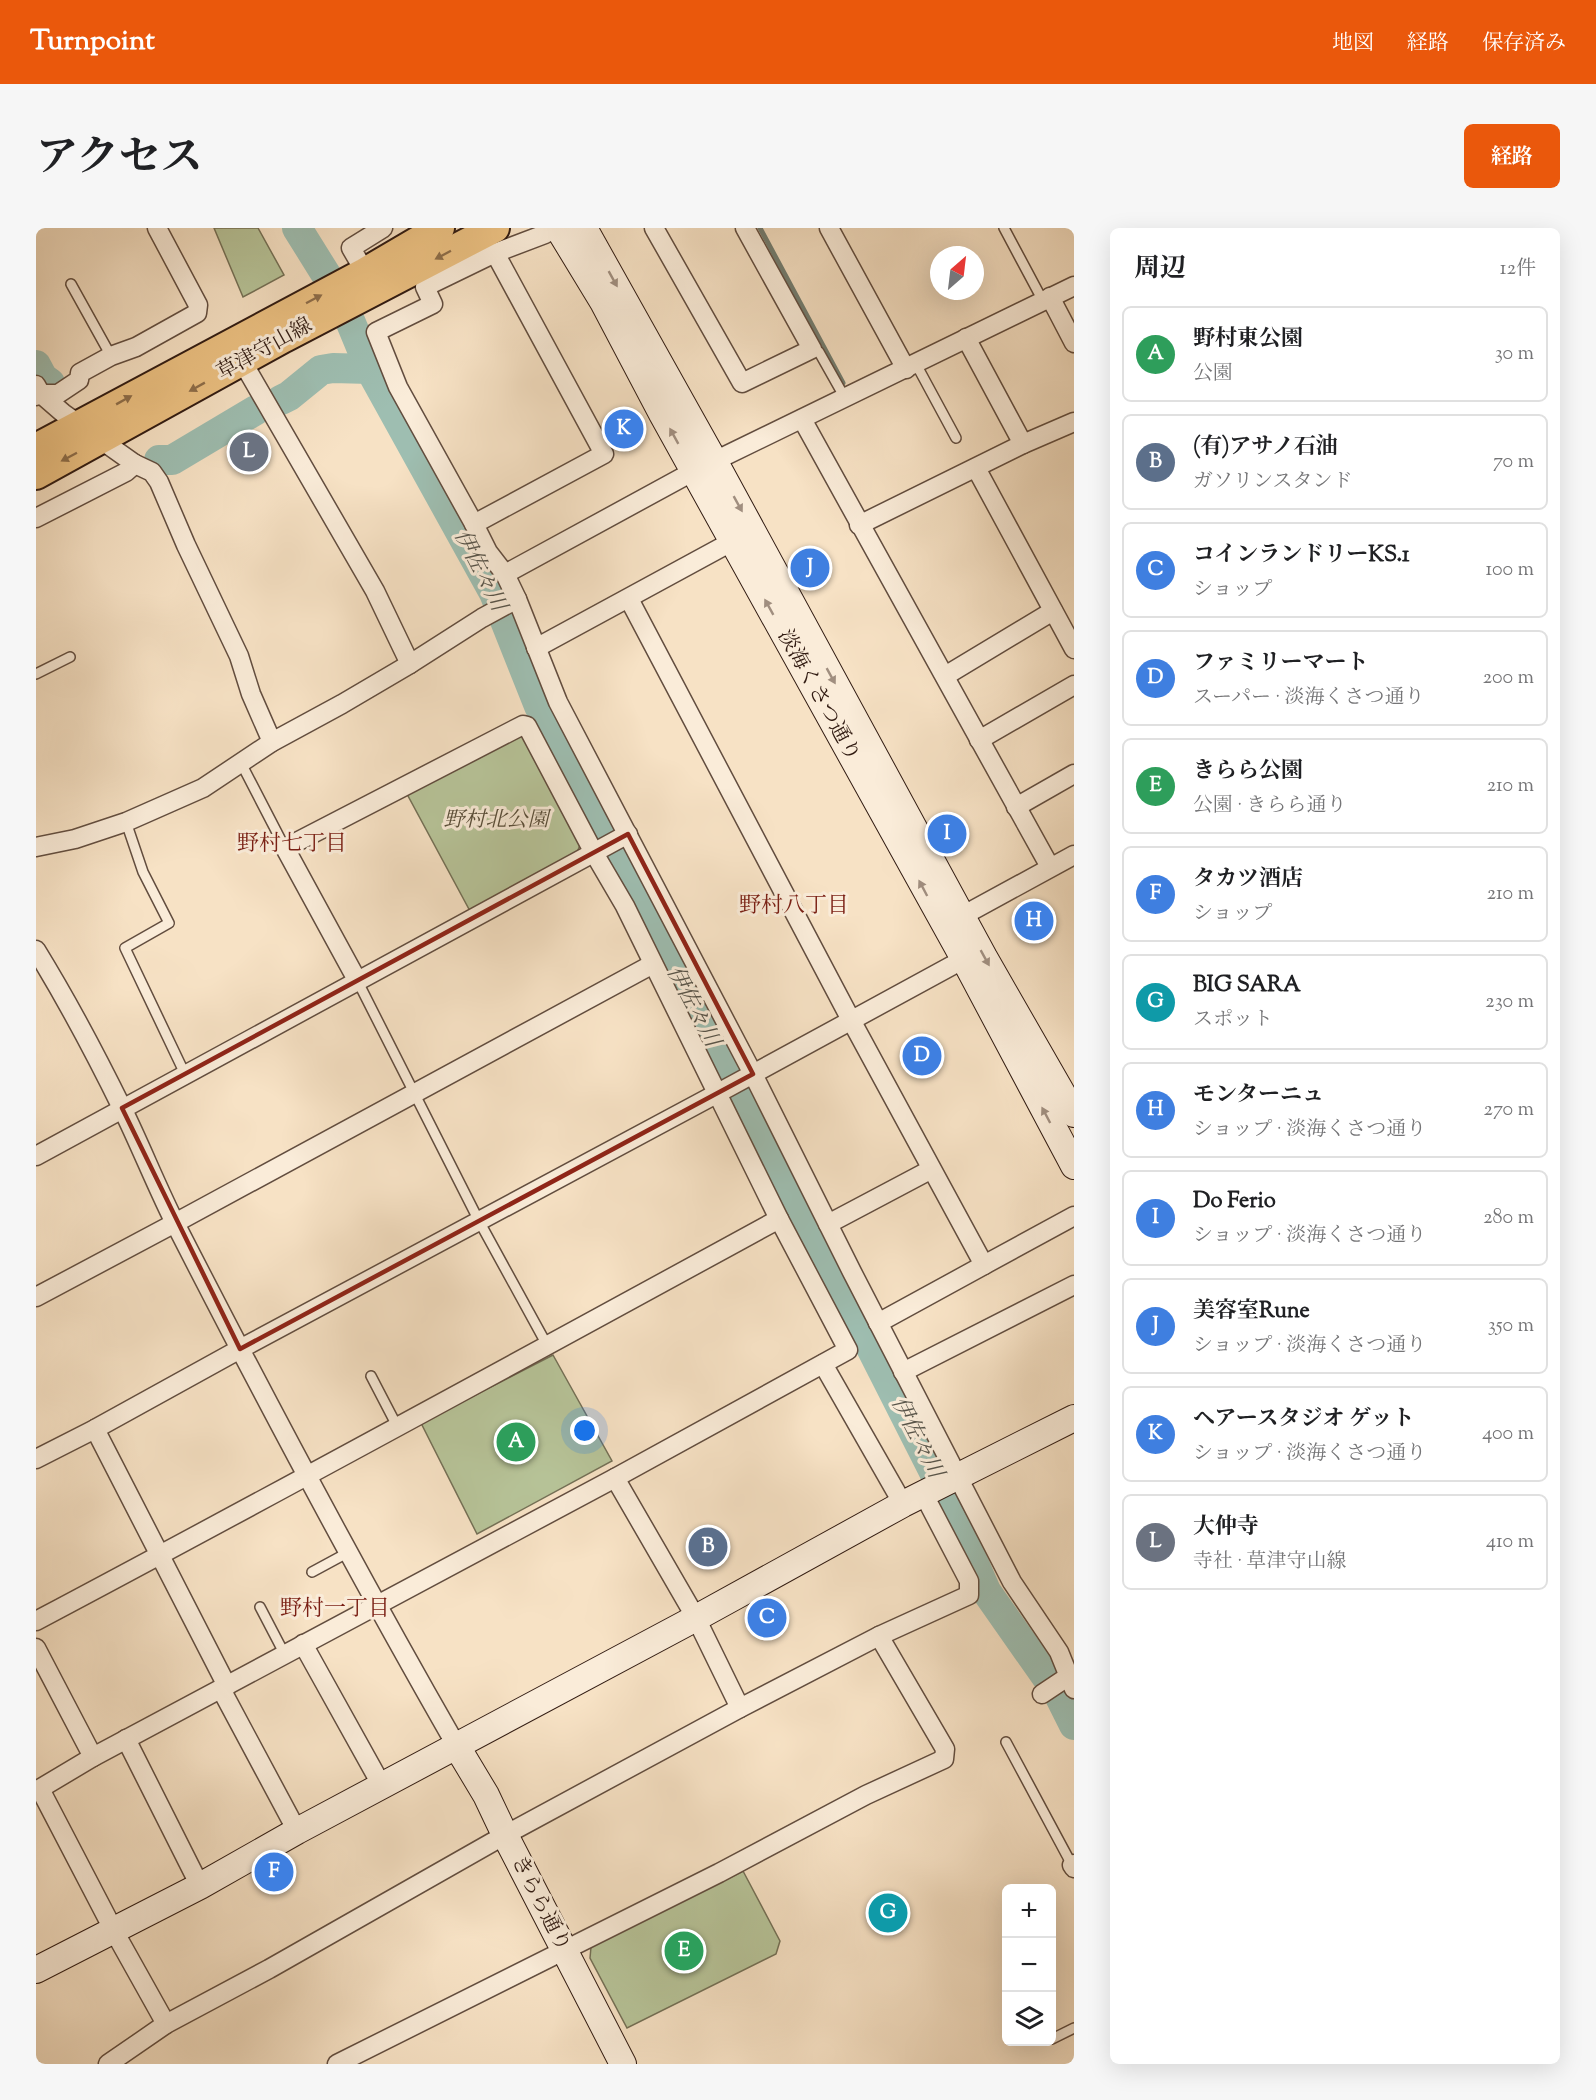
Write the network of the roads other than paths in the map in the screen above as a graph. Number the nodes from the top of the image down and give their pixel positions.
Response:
1 (157, 228) edge
2 (383, 228) edge
3 (440, 228) edge
4 (584, 228) edge
5 (654, 228) edge
6 (745, 228) edge
7 (829, 228) edge
8 (1004, 228) edge
9 (551, 231) edge
10 (495, 241) edge
11 (361, 282) junction
12 (71, 284) dead end
13 (1074, 286) edge
14 (1047, 299) junction
15 (279, 330) junction
16 (966, 338) junction
17 (1074, 343) edge
18 (812, 349) junction
19 (111, 356) junction
20 (242, 362) junction
21 (911, 366) junction
22 (38, 392) edge
23 (845, 398) junction
24 (802, 419) junction
25 (1073, 426) edge
26 (91, 432) junction
27 (956, 438) dead end
28 (1023, 444) junction
29 (36, 448) edge
30 (135, 464) junction
31 (705, 467) junction
32 (976, 468) junction
33 (36, 475) edge
34 (36, 518) edge
35 (474, 524) junction
36 (859, 525) junction
37 (733, 541) junction
38 (505, 574) junction
39 (517, 599) junction
40 (628, 599) junction
41 (1053, 611) junction
42 (536, 648) junction
43 (1074, 649) edge
44 (70, 657) dead end
45 (410, 664) junction
46 (36, 674) edge
47 (945, 676) junction
48 (1074, 685) edge
49 (979, 740) junction
50 (272, 742) junction
51 (241, 763) junction
52 (1074, 774) edge
53 (1016, 807) junction
54 (126, 822) junction
55 (628, 834) junction
56 (36, 847) edge
57 (285, 848) junction
58 (597, 851) junction
59 (1074, 855) edge
60 (1050, 867) junction
61 (953, 921) junction
62 (36, 950) edge
63 (964, 959) junction
64 (653, 964) junction
65 (357, 980) junction
66 (850, 1020) junction
67 (185, 1074) junction
68 (753, 1074) junction
69 (718, 1093) junction
70 (415, 1094) junction
71 (122, 1108) junction
72 (1074, 1114) edge
73 (36, 1156) edge
74 (1074, 1166) edge
75 (930, 1170) junction
76 (1074, 1216) edge
77 (779, 1219) junction
78 (479, 1221) junction
79 (175, 1223) junction
80 (828, 1224) junction
81 (984, 1265) junction
82 (1074, 1285) edge
83 (36, 1297) edge
84 (878, 1323) junction
85 (547, 1346) junction
86 (240, 1349) junction
87 (824, 1364) junction
88 (903, 1372) junction
89 (371, 1376) dead end
90 (1074, 1418) edge
91 (397, 1426) junction
92 (95, 1429) junction
93 (38, 1453) edge
94 (309, 1476) junction
95 (958, 1476) junction
96 (615, 1478) junction
97 (913, 1499) junction
98 (349, 1552) junction
99 (160, 1555) junction
100 (312, 1572) dead end
101 (376, 1605) junction
102 (261, 1607) dead end
103 (696, 1618) junction
104 (36, 1621) edge
105 (879, 1636) junction
106 (303, 1644) junction
107 (36, 1648) edge
108 (284, 1653) junction
109 (1072, 1682) edge
110 (224, 1688) junction
111 (1042, 1694) dead end
112 (740, 1707) junction
113 (126, 1739) junction
114 (1006, 1742) dead end
115 (456, 1745) junction
116 (93, 1757) junction
117 (382, 1786) junction
118 (38, 1790) edge
119 (297, 1831) junction
120 (504, 1835) junction
121 (1073, 1866) edge
122 (200, 1886) junction
123 (114, 1931) junction
124 (564, 1951) junction
125 (36, 1970) edge
126 (166, 2024) junction
127 (1074, 2028) edge
128 (1056, 2038) edge
129 (108, 2064) edge
130 (337, 2064) edge
131 (623, 2064) edge

1 - 19 street
2 - 11 street
3 - 11 main road, 草津守山線
4 -> 31 street, 淡海くさつ通り
5 - 18 street
6 - 18 street
7 - 21 street
8 - 14 lane
9 - 10 street
31 -> 9 street, 淡海くさつ通り
10 -> 11 main road, 草津守山線
10 - 35 street
10 - 35 street
11 - 15 main road, 草津守山線
12 - 19 lane
13 - 14 street
14 - 16 street
14 - 17 street
15 - 20 main road, 草津守山線
26 -> 15 main road, 草津守山線
16 - 21 street
16 - 28 street
18 - 23 lane
19 - 22 street
20 -> 26 main road, 草津守山線
20 - 45 street
21 - 23 street
21 - 27 lane
22 - 26 street
23 - 24 street
24 - 31 street
24 - 36 street
25 - 28 street
26 - 29 main road, 草津守山線
26 - 30 street
26 -> 33 main road, 草津守山線
28 - 32 street
30 - 34 street
30 - 50 street
31 - 37 street, 淡海くさつ通り
31 - 38 street
31 -> 61 street, 淡海くさつ通り
32 - 36 street
32 - 41 street
35 - 38 street
36 - 47 street
37 - 40 street
61 -> 37 street, 淡海くさつ通り
38 - 39 street
39 - 42 street
39 - 45 street
40 - 42 street
40 - 66 street
41 - 43 street
41 - 47 street
42 - 55 street
44 - 46 lane
45 - 50 street
47 - 49 street
48 - 49 street
49 - 53 street
50 - 51 street
51 - 54 street
51 - 57 lane
52 - 53 street
53 - 60 street
54 - 56 street
54 - 67 lane
55 - 58 street
55 - 68 street
57 - 58 street
57 - 65 street
58 - 64 street
58 - 65 street
59 - 60 street
60 - 61 street
61 - 63 street, 淡海くさつ通り
61 -> 72 street, 淡海くさつ通り
62 - 71 street
63 - 66 street
74 -> 63 street, 淡海くさつ通り
64 - 69 street
64 - 70 street
65 - 67 street
65 - 70 lane
66 - 68 street
66 - 75 street
67 - 71 street
68 - 69 street
68 - 80 street
69 - 77 street
69 - 78 street
70 - 78 lane
70 - 79 street
71 - 73 street
71 - 79 street
75 - 80 street
75 - 81 street
76 - 81 street
77 - 85 street
77 - 87 street
78 - 85 lane
78 - 86 street
79 - 83 street
79 - 86 street
80 - 84 street
81 - 84 street
82 - 88 street
84 - 88 street
85 - 91 street
86 - 92 street
86 - 94 street
87 - 96 street
87 - 97 street
88 - 95 street
89 - 91 lane
90 - 95 street
91 - 94 street
92 - 93 street
92 - 99 street
94 - 98 street
94 - 99 street
95 - 97 street
95 - 109 street
96 - 101 street
96 - 103 street
97 - 103 street
97 - 105 street
98 - 100 lane
98 - 101 street
99 - 104 street
99 - 110 street
101 - 106 street
101 - 115 street
102 - 108 lane
103 - 112 street
103 - 115 street
105 - 112 street
105 - 124 street
106 - 108 street
106 - 117 street
107 - 116 street
108 - 110 street
109 - 111 street
110 - 113 street
110 - 119 street
112 - 120 street
113 - 116 street
113 - 122 street
114 - 121 lane
115 - 117 street
115 - 120 street, きらら通り
116 - 118 street
117 - 119 street
118 - 123 street
119 - 122 street
120 - 124 street, きらら通り
120 - 126 street
122 - 123 street
123 - 125 street
123 - 126 street
124 - 130 street
124 - 131 street, きらら通り
126 - 129 street
127 - 128 lane

